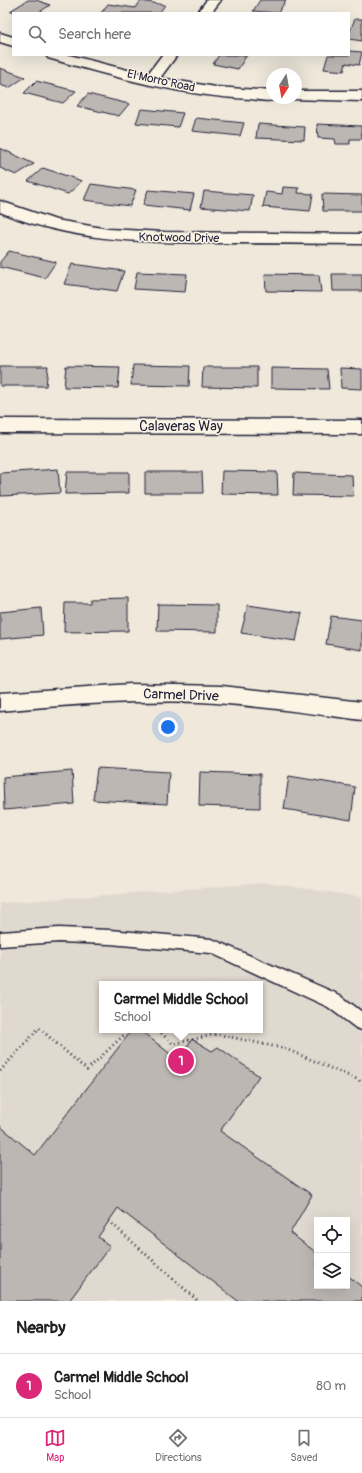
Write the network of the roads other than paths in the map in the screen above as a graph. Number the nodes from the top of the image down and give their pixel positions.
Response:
1 (214, 0) edge
2 (205, 12) edge
3 (0, 37) edge
4 (12, 42) edge
5 (57, 56) edge
6 (169, 56) edge
7 (151, 79) junction
8 (266, 96) edge
9 (302, 96) edge
10 (362, 96) edge
11 (0, 206) edge
12 (362, 239) edge
13 (0, 426) edge
14 (362, 427) edge
15 (0, 702) edge
16 (362, 711) edge
17 (0, 939) edge
18 (362, 1022) edge

1 - 2 street
3 - 4 street
5 - 7 street, El Morro Road
6 - 7 street
7 - 8 street, El Morro Road
9 - 10 street
11 - 12 street, Knotwood Drive
13 - 14 street, Calaveras Way
15 - 16 street, Carmel Drive
17 - 18 lane

